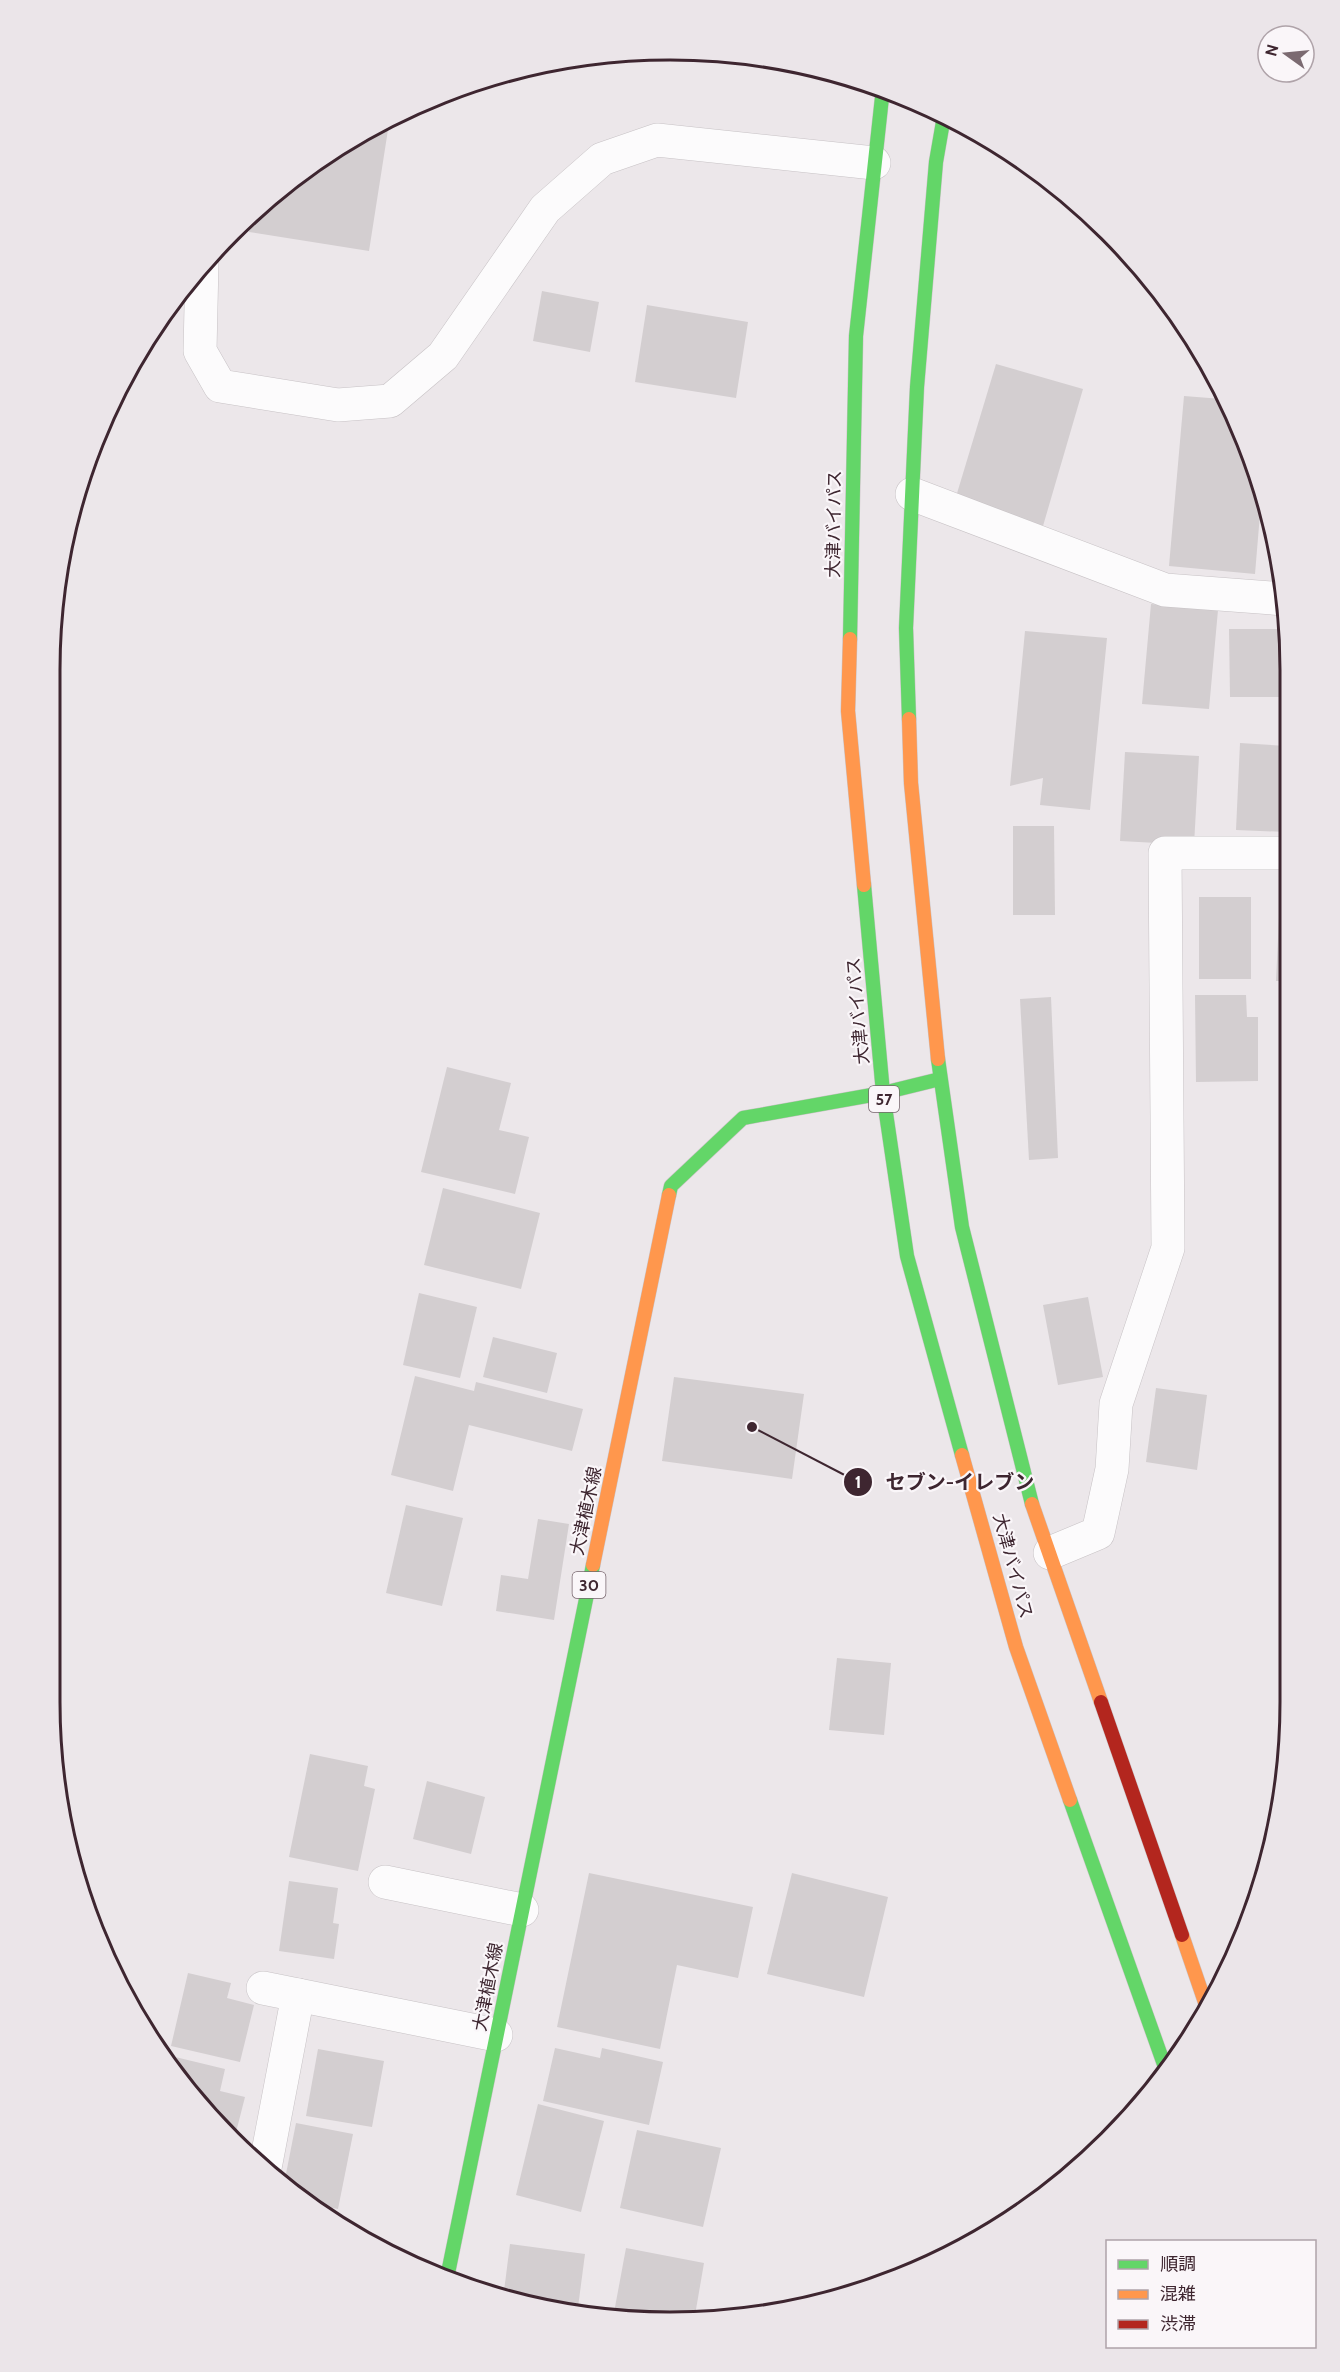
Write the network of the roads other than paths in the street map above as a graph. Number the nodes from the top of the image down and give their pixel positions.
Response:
1 (882, 98) edge
2 (943, 124) edge
3 (874, 163) junction
4 (202, 280) edge
5 (912, 494) junction
6 (1276, 598) edge
7 (1280, 853) edge
8 (940, 1079) junction
9 (883, 1093) junction
10 (1050, 1553) junction
11 (385, 1882) dead end
12 (522, 1910) junction
13 (263, 1988) dead end
14 (298, 1995) junction
15 (1203, 1997) edge
16 (496, 2036) junction
17 (1163, 2061) edge
18 (267, 2160) edge
19 (449, 2270) edge

1 - 3 main road, 大津バイパス / 57
2 - 5 main road, 大津バイパス
3 - 4 street
3 - 9 main road, 大津バイパス / 57
5 - 6 street
5 - 8 main road, 大津バイパス
7 - 10 street
8 - 9 main road, 大津植木線 / 30
8 - 10 main road, 大津バイパス
9 - 12 main road, 大津植木線 / 30
9 - 17 main road, 大津バイパス / 57
10 - 15 main road, 大津バイパス
11 - 12 street
12 - 16 main road, 大津植木線 / 30
13 - 14 street
14 - 16 street
14 - 18 street
16 - 19 main road, 大津植木線 / 30

